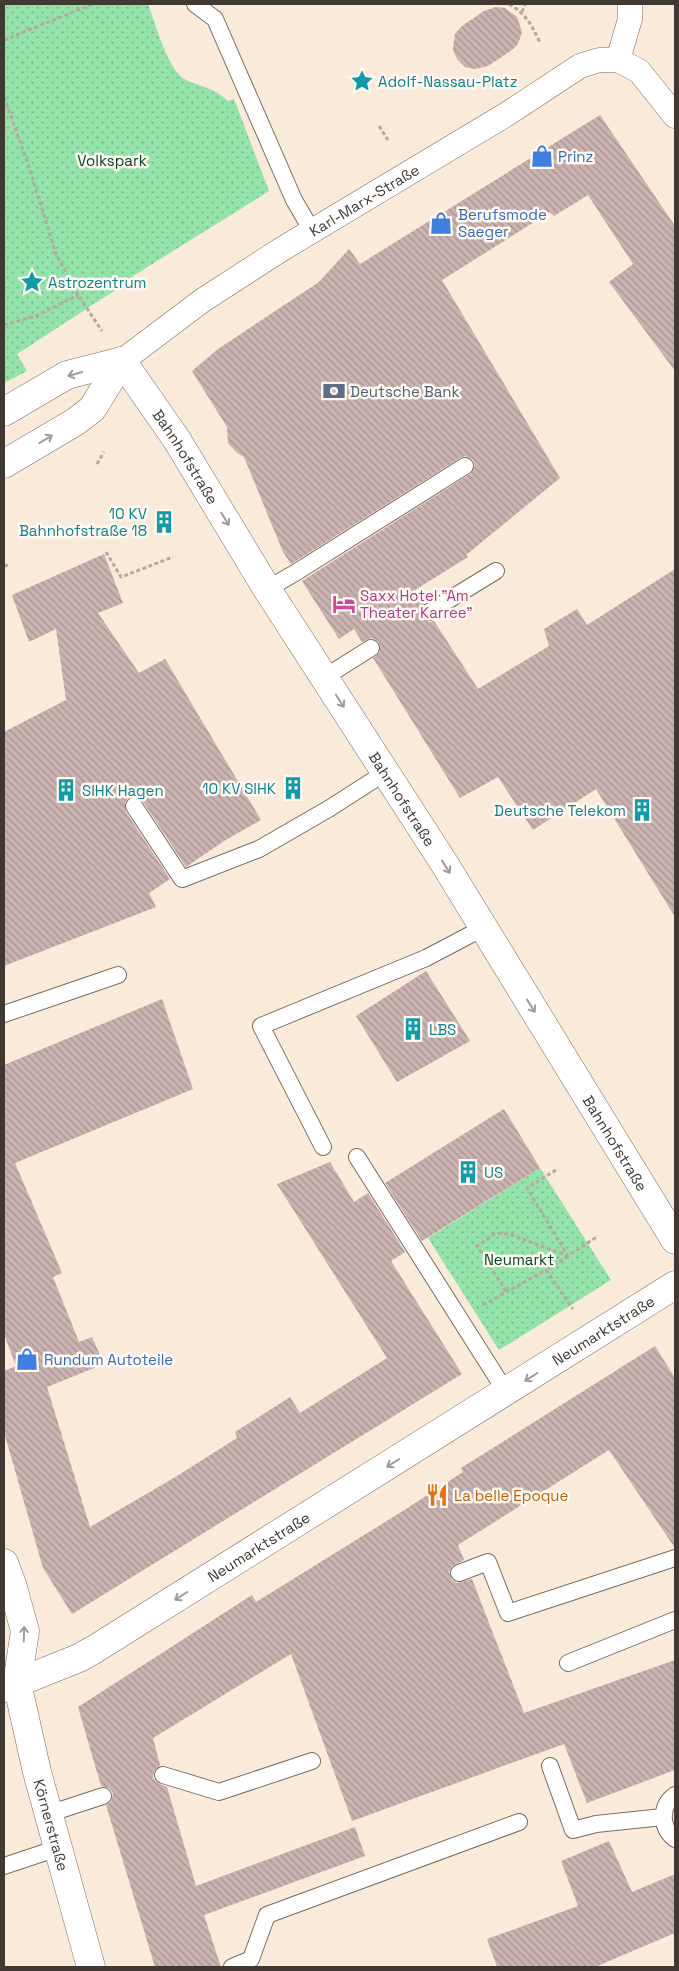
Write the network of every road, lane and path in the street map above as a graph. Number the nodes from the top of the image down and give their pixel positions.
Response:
1 (93, 4) edge
2 (195, 4) edge
3 (509, 4) edge
4 (525, 4) edge
5 (630, 4) edge
6 (522, 12) junction
7 (4, 40) edge
8 (540, 43) dead end
9 (618, 60) junction
10 (4, 97) edge
11 (675, 116) edge
12 (379, 126) dead end
13 (388, 140) dead end
14 (312, 231) junction
15 (78, 294) junction
16 (4, 325) edge
17 (122, 361) junction
18 (4, 412) edge
19 (104, 452) dead end
20 (4, 464) edge
21 (97, 464) dead end
22 (465, 466) dead end
23 (106, 552) dead end
24 (173, 557) dead end
25 (9, 565) dead end
26 (4, 566) edge
27 (496, 571) dead end
28 (267, 588) junction
29 (429, 612) dead end
30 (371, 648) dead end
31 (325, 677) junction
32 (386, 772) junction
33 (134, 806) dead end
34 (483, 928) junction
35 (118, 975) dead end
36 (4, 1014) edge
37 (323, 1147) dead end
38 (358, 1157) dead end
39 (556, 1170) dead end
40 (598, 1236) dead end
41 (675, 1240) edge
42 (568, 1256) junction
43 (546, 1270) junction
44 (675, 1285) edge
45 (506, 1291) junction
46 (478, 1309) dead end
47 (578, 1315) dead end
48 (506, 1392) junction
49 (675, 1558) edge
50 (4, 1563) edge
51 (459, 1573) dead end
52 (675, 1620) edge
53 (568, 1663) dead end
54 (8, 1681) edge
55 (312, 1761) dead end
56 (550, 1766) dead end
57 (163, 1775) dead end
58 (675, 1795) edge
59 (103, 1796) dead end
60 (48, 1814) junction
61 (662, 1817) junction
62 (519, 1822) dead end
63 (675, 1838) edge
64 (58, 1848) junction
65 (4, 1866) edge
66 (91, 1967) edge
67 (232, 1967) edge

1 - 7 path
2 - 14 lane
3 - 6 path
4 - 6 path
5 - 9 street
6 - 8 path
9 - 11 street
9 - 14 street, Karl-Marx-Straße
10 - 15 path
12 - 13 path
14 - 17 street, Karl-Marx-Straße
15 - 16 path
15 - 17 path
17 -> 18 street, Karl-Marx-Straße
20 -> 17 street, Karl-Marx-Straße
17 -> 28 street, Bahnhofstraße
19 - 21 path
22 - 28 lane
23 - 24 path
25 - 26 path
27 - 29 lane
28 - 31 street, Bahnhofstraße
30 - 31 lane
31 -> 32 street, Bahnhofstraße
32 - 33 lane
32 -> 34 street, Bahnhofstraße
34 - 37 lane
34 -> 41 street, Bahnhofstraße
35 - 36 lane
38 - 48 lane
39 - 42 path
40 - 42 path
42 - 43 path
42 - 45 path
43 - 45 path
43 - 47 path
44 -> 48 street, Neumarktstraße
45 - 46 path
48 -> 54 street, Neumarktstraße
49 - 51 lane
54 -> 50 street, Körnerstraße
52 - 53 lane
54 - 60 street, Körnerstraße
55 - 57 lane
56 - 61 lane
58 - 61 lane
59 - 60 lane
60 - 64 street, Körnerstraße
61 - 63 lane
62 - 67 lane
64 - 65 lane
64 - 66 street, Körnerstraße

